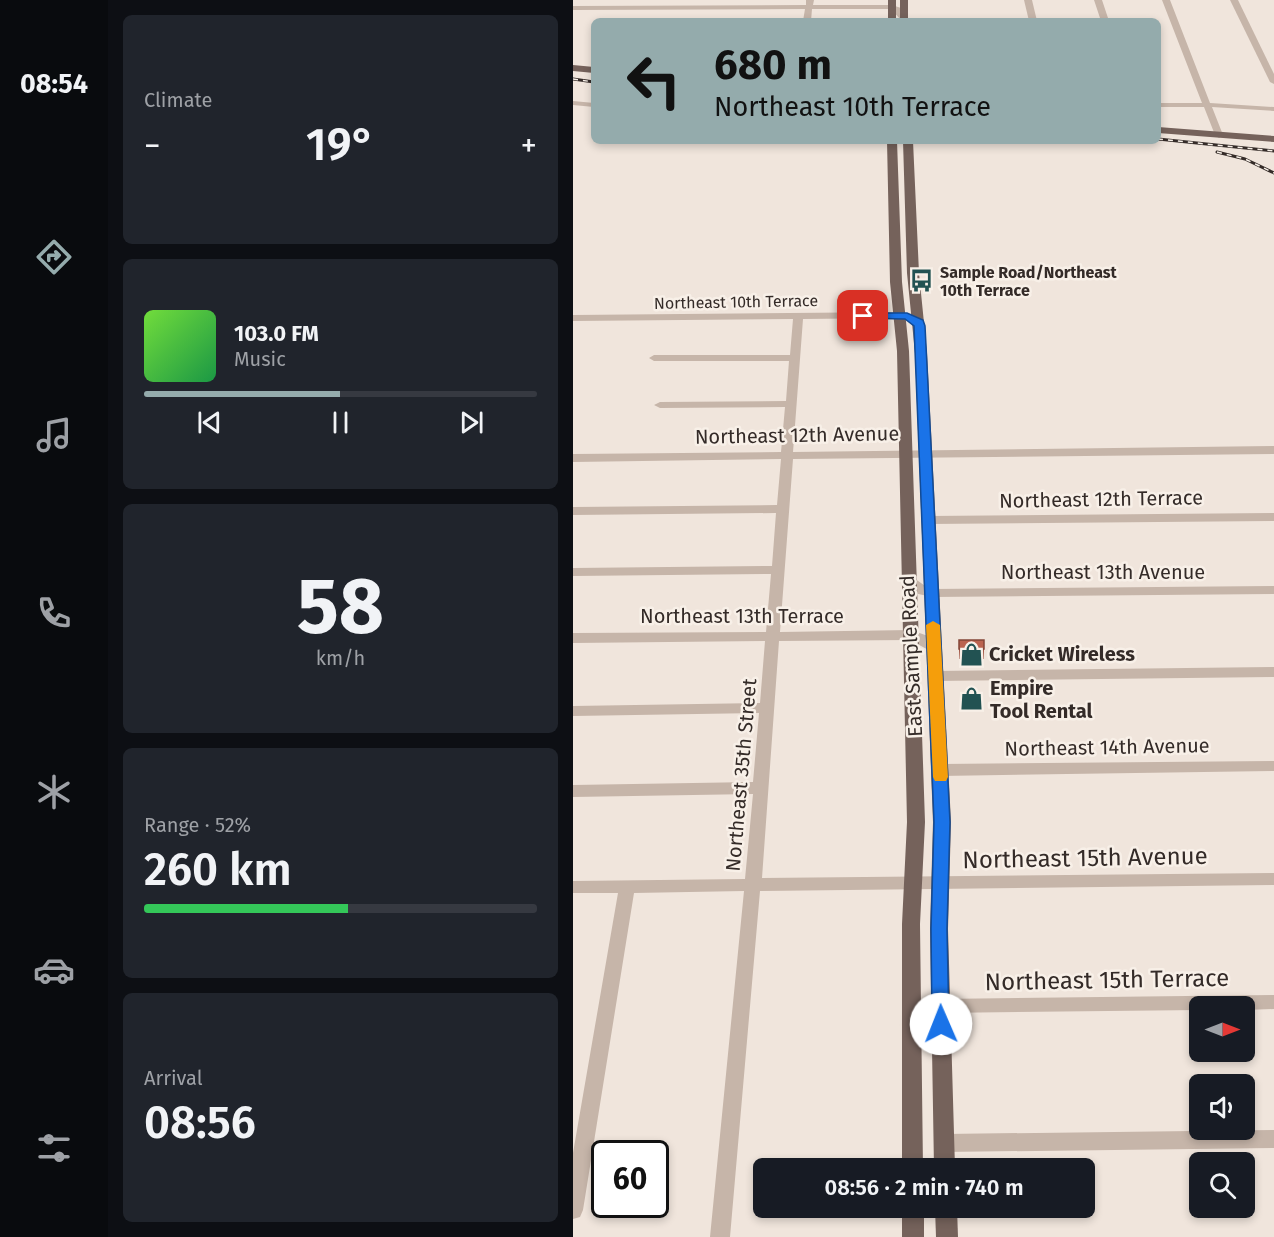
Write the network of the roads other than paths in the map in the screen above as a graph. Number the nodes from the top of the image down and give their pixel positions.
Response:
1 (575, 0) edge
2 (1028, 0) edge
3 (1098, 0) edge
4 (1166, 0) edge
5 (1234, 0) edge
6 (809, 3) edge
7 (898, 3) edge
8 (573, 7) edge
9 (720, 7) junction
10 (633, 8) junction
11 (629, 18) edge
12 (718, 18) edge
13 (807, 18) edge
14 (893, 18) edge
15 (904, 18) edge
16 (1032, 18) edge
17 (1104, 18) edge
18 (573, 68) edge
19 (591, 70) edge
20 (1274, 82) edge
21 (575, 103) edge
22 (591, 105) edge
23 (1161, 105) edge
24 (1208, 105) junction
25 (1274, 109) edge
26 (573, 114) edge
27 (1161, 125) edge
28 (1161, 130) edge
29 (1219, 135) junction
30 (1274, 139) edge
31 (893, 144) edge
32 (908, 144) edge
33 (894, 184) junction
34 (910, 193) junction
35 (899, 309) junction
36 (798, 316) junction
37 (918, 316) junction
38 (573, 318) edge
39 (654, 358) dead end
40 (794, 358) junction
41 (791, 404) junction
42 (660, 405) dead end
43 (1274, 450) edge
44 (906, 453) junction
45 (926, 453) junction
46 (787, 454) junction
47 (573, 458) edge
48 (783, 509) junction
49 (573, 511) edge
50 (1274, 517) edge
51 (929, 520) junction
52 (778, 570) junction
53 (573, 572) edge
54 (910, 581) junction
55 (1274, 590) edge
56 (932, 593) junction
57 (773, 635) junction
58 (911, 635) junction
59 (573, 638) edge
60 (934, 648) junction
61 (1274, 672) edge
62 (935, 676) junction
63 (766, 708) junction
64 (573, 711) edge
65 (1274, 766) edge
66 (940, 770) junction
67 (761, 788) junction
68 (573, 791) edge
69 (1274, 879) edge
70 (753, 884) junction
71 (913, 884) junction
72 (940, 884) junction
73 (627, 886) junction
74 (573, 887) edge
75 (1274, 1002) edge
76 (940, 1006) junction
77 (1274, 1139) edge
78 (944, 1143) junction
79 (913, 1158) edge
80 (945, 1158) edge
81 (573, 1210) edge
82 (913, 1218) edge
83 (946, 1218) edge
84 (720, 1237) edge
85 (913, 1237) edge
86 (947, 1237) edge

1 - 8 street
2 - 16 street
3 - 17 street
4 - 24 street
5 - 20 street
6 - 7 street
6 - 9 street
6 - 13 street
7 - 14 main road
7 - 15 main road
8 - 10 street
9 - 10 street
9 - 12 street
10 - 11 street
18 - 19 main road
21 - 22 street
21 - 26 street
23 - 24 street
24 - 25 street
24 - 29 street
27 - 29 main road
28 - 29 main road
29 - 30 main road
31 - 33 main road, East Sample Road
32 - 34 main road, East Sample Road
33 - 34 main road
33 - 35 main road, East Sample Road
34 - 37 main road, East Sample Road
35 - 36 street, Northeast 10th Terrace
35 - 37 main road
35 - 44 main road, East Sample Road
36 - 38 street, Northeast 10th Terrace
36 - 40 street, Northeast 35th Street
37 - 45 main road, East Sample Road
39 - 40 street
40 - 41 street, Northeast 35th Street
41 - 42 street
41 - 46 street, Northeast 35th Street
43 - 45 street, Northeast 12th Avenue
44 - 45 street, Northeast 12th Avenue
44 - 46 street, Northeast 12th Avenue
44 - 54 main road, East Sample Road
45 - 51 main road, East Sample Road
46 - 47 street, Northeast 12th Avenue
46 - 48 street, Northeast 35th Street
48 - 49 street
48 - 52 street, Northeast 35th Street
50 - 51 street, Northeast 12th Terrace
51 - 56 main road, East Sample Road
52 - 53 street
52 - 57 street, Northeast 35th Street
54 - 56 street
54 - 58 main road, East Sample Road
55 - 56 street, Northeast 13th Avenue
56 - 60 main road, East Sample Road
57 - 58 street, Northeast 13th Terrace
57 - 59 street, Northeast 13th Terrace
57 - 63 street, Northeast 35th Street
58 - 60 street
58 - 71 main road, East Sample Road
60 - 62 main road, East Sample Road
61 - 62 street
62 - 66 main road, East Sample Road
63 - 64 street
63 - 67 street, Northeast 35th Street
65 - 66 street, Northeast 14th Avenue
66 - 72 main road, East Sample Road
67 - 68 street
67 - 70 street, Northeast 35th Street
69 - 72 street, Northeast 15th Avenue
70 - 71 street, Northeast 15th Avenue
70 - 73 street, Northeast 15th Avenue
70 - 84 street, Northeast 35th Street
71 - 72 street, Northeast 15th Avenue
71 - 79 main road, East Sample Road
72 - 76 main road, East Sample Road
73 - 74 street, Northeast 15th Avenue
73 - 81 street
75 - 76 street, Northeast 15th Terrace
76 - 78 main road, East Sample Road
77 - 78 street
78 - 80 main road, East Sample Road
82 - 85 main road
83 - 86 main road

